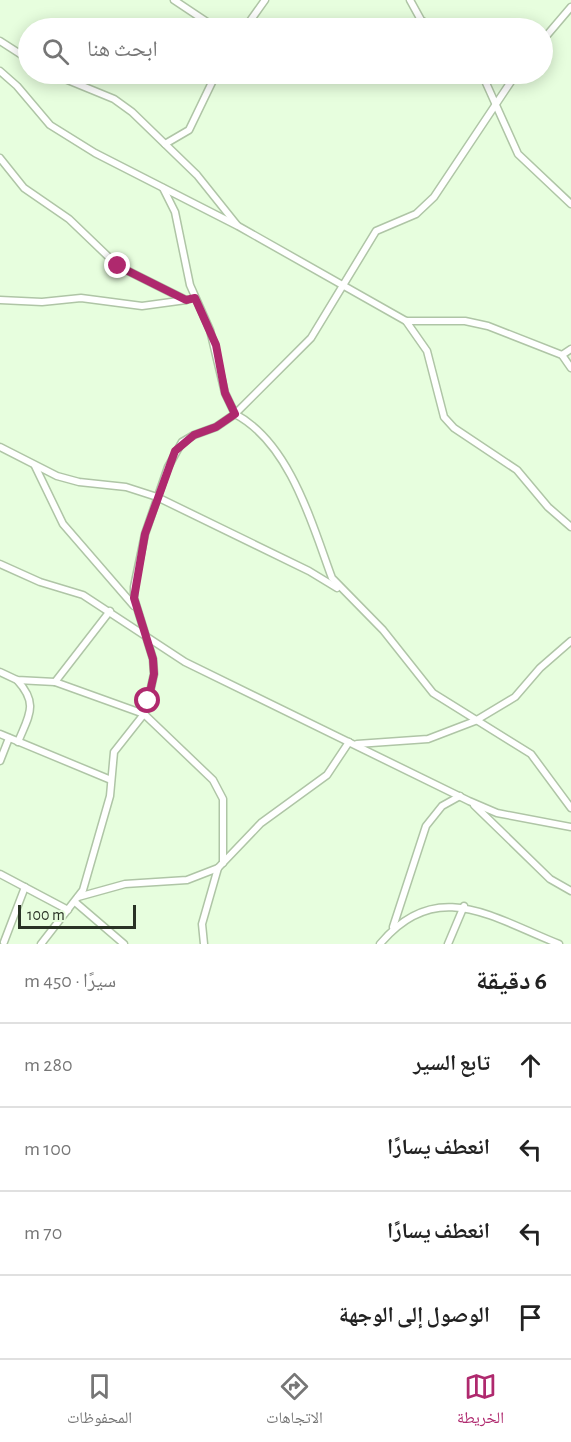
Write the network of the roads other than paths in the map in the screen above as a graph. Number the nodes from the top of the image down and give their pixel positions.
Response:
1 (174, 0) edge
2 (265, 0) edge
3 (410, 0) edge
4 (571, 7) edge
5 (201, 18) edge
6 (252, 18) edge
7 (420, 18) edge
8 (553, 29) edge
9 (0, 41) edge
10 (18, 53) edge
11 (0, 71) edge
12 (77, 84) edge
13 (211, 84) edge
14 (487, 84) edge
15 (509, 84) edge
16 (496, 101) junction
17 (165, 144) junction
18 (0, 158) edge
19 (163, 188) junction
20 (571, 204) edge
21 (238, 226) junction
22 (341, 286) junction
23 (195, 298) junction
24 (0, 300) edge
25 (186, 300) junction
26 (406, 321) junction
27 (571, 349) edge
28 (562, 355) junction
29 (571, 368) edge
30 (235, 414) junction
31 (0, 447) edge
32 (35, 466) junction
33 (158, 497) junction
34 (571, 526) edge
35 (0, 564) edge
36 (343, 592) junction
37 (137, 610) junction
38 (110, 611) junction
39 (145, 636) junction
40 (571, 641) edge
41 (0, 672) edge
42 (17, 680) junction
43 (55, 682) junction
44 (144, 714) junction
45 (475, 721) junction
46 (0, 734) edge
47 (9, 738) junction
48 (18, 742) junction
49 (351, 743) junction
50 (0, 761) edge
51 (111, 780) junction
52 (460, 796) junction
53 (469, 801) junction
54 (571, 808) edge
55 (571, 827) edge
56 (220, 866) junction
57 (0, 874) edge
58 (25, 887) junction
59 (571, 891) edge
60 (76, 900) junction
61 (464, 906) junction
62 (68, 910) junction
63 (393, 928) junction
64 (4, 942) edge
65 (41, 944) edge
66 (124, 944) edge
67 (204, 944) edge
68 (380, 944) edge
69 (448, 944) edge
70 (559, 944) edge

1 - 5 street
2 - 6 street
3 - 7 street
4 - 8 street
9 - 10 street
11 - 19 street
12 - 17 street
13 - 17 street
14 - 16 street
15 - 16 street
16 - 20 street
16 - 22 street
17 - 21 street
18 - 25 street
19 - 21 street
19 - 23 street
21 - 22 street
22 - 26 street
22 - 30 street
23 - 25 street
23 - 30 street
24 - 25 street
26 - 28 street
26 - 34 street
27 - 28 street
28 - 29 street
30 - 33 street
30 - 36 street
31 - 32 street
32 - 33 street
32 - 37 street
33 - 36 street
33 - 37 street
35 - 38 street
36 - 45 street
37 - 39 street
38 - 39 street
38 - 43 street
39 - 44 street
39 - 49 street
40 - 45 street
41 - 42 street
42 - 43 street
42 - 48 street
43 - 44 street
44 - 51 street
44 - 56 street
45 - 49 street
45 - 54 street
46 - 47 street
47 - 48 street
47 - 50 street
48 - 51 street
49 - 52 street
49 - 56 street
51 - 60 street
52 - 53 street
52 - 63 street
53 - 55 street
53 - 59 street
56 - 60 street
56 - 67 street
57 - 58 street
58 - 62 street
58 - 64 street
60 - 62 street
60 - 66 street
61 - 63 street
61 - 69 street
61 - 70 street
62 - 65 street
63 - 68 street

